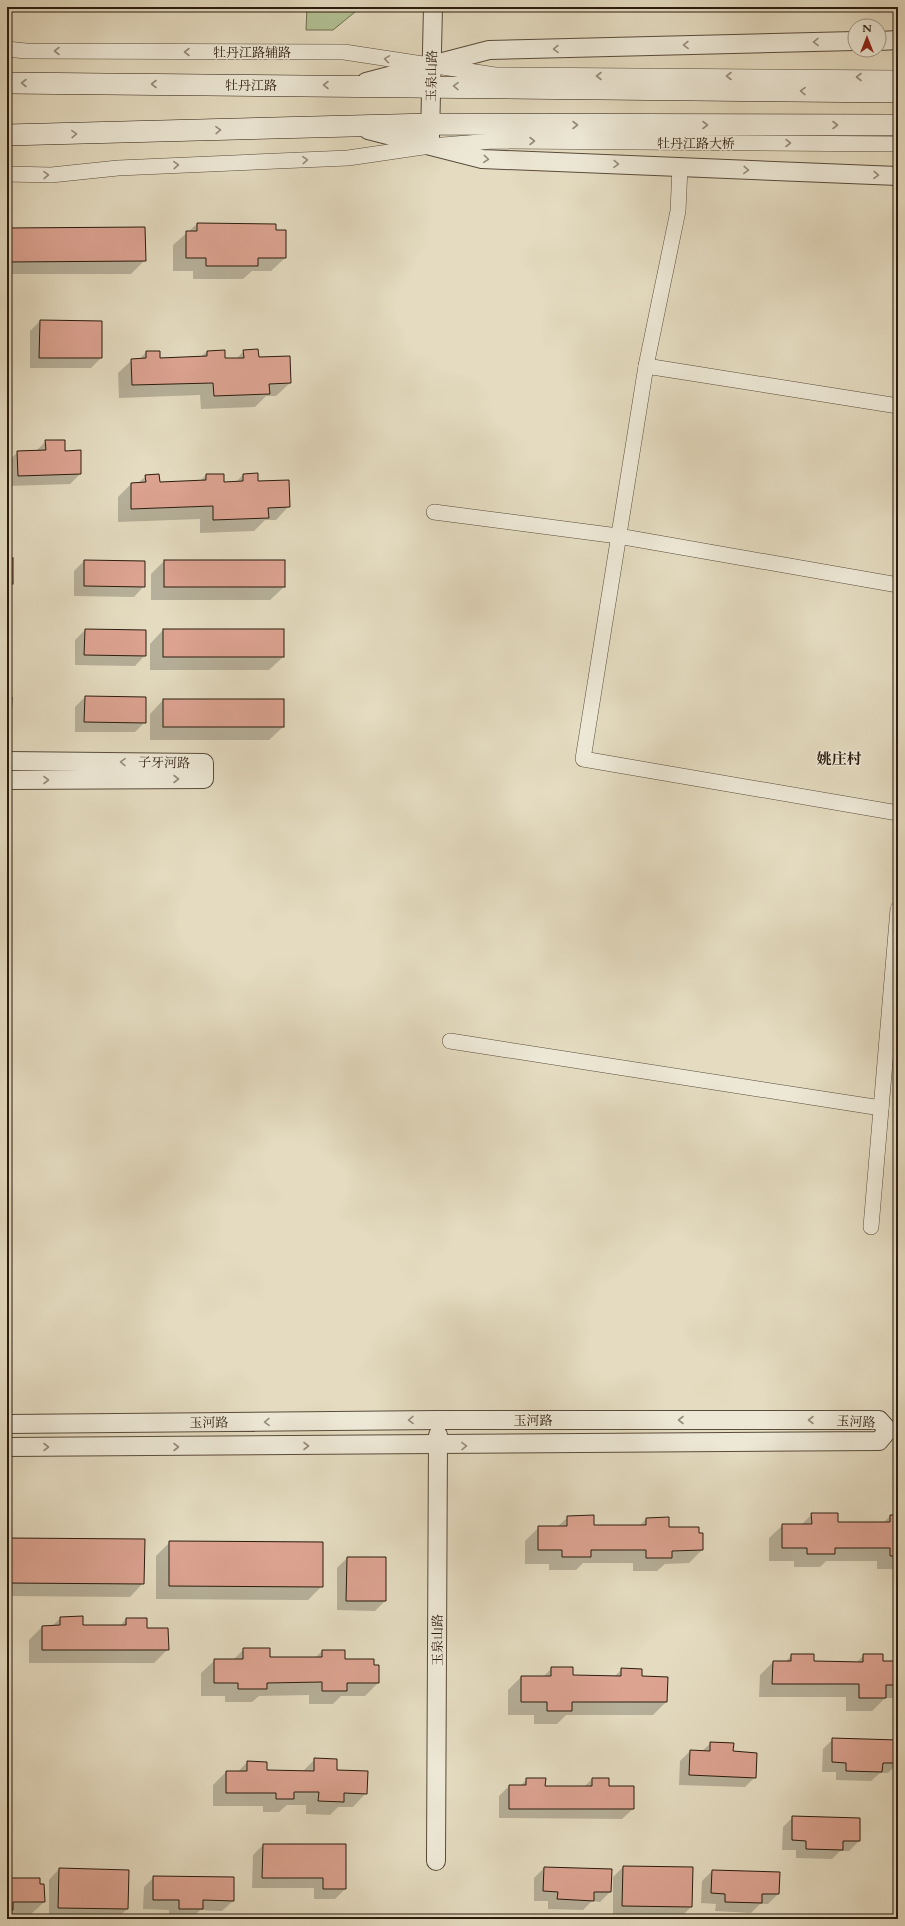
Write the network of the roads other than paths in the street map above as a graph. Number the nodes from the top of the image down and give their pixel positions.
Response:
1 (432, 7) edge
2 (898, 40) edge
3 (847, 41) edge
4 (887, 41) edge
5 (7, 49) edge
6 (431, 76) junction
7 (898, 78) edge
8 (495, 81) junction
9 (7, 83) edge
10 (898, 92) edge
11 (430, 124) junction
12 (898, 125) edge
13 (353, 126) junction
14 (494, 133) junction
15 (7, 135) edge
16 (898, 144) edge
17 (430, 146) junction
18 (680, 167) junction
19 (7, 174) edge
20 (898, 176) edge
21 (646, 366) junction
22 (898, 406) edge
23 (434, 512) dead end
24 (618, 536) junction
25 (898, 585) edge
26 (7, 761) edge
27 (7, 780) edge
28 (898, 813) edge
29 (898, 908) edge
30 (893, 1036) edge
31 (450, 1041) dead end
32 (881, 1108) junction
33 (871, 1227) dead end
34 (438, 1420) junction
35 (7, 1424) edge
36 (893, 1430) edge
37 (438, 1446) junction
38 (7, 1448) edge
39 (436, 1861) dead end

1 - 6 street, 玉泉山路
2 - 4 street
3 -> 6 street
6 -> 5 street, 牡丹江路辅路
8 -> 6 main road, 牡丹江路
6 -> 9 main road, 牡丹江路
6 - 11 street, 玉泉山路
7 -> 8 street
10 -> 8 main road
11 - 13 main road
11 - 14 main road
11 - 17 street, 玉泉山路
14 -> 12 main road, 牡丹江路大桥
15 -> 13 main road
13 - 17 street
14 -> 16 street, 牡丹江路大桥
14 - 17 street
17 -> 18 street
19 -> 17 street
18 -> 20 street
18 - 21 street
21 - 22 street
21 - 24 street
23 - 24 street
24 - 25 street
24 - 28 street
27 -> 26 street, 子牙河路
29 - 30 street
30 - 32 street
31 - 32 street
32 - 33 street
34 -> 35 street, 玉河路
36 -> 34 street, 玉河路
34 - 37 street, 玉泉山路
37 -> 36 street, 玉河路
38 -> 37 street, 玉河路
37 - 39 street, 玉泉山路

